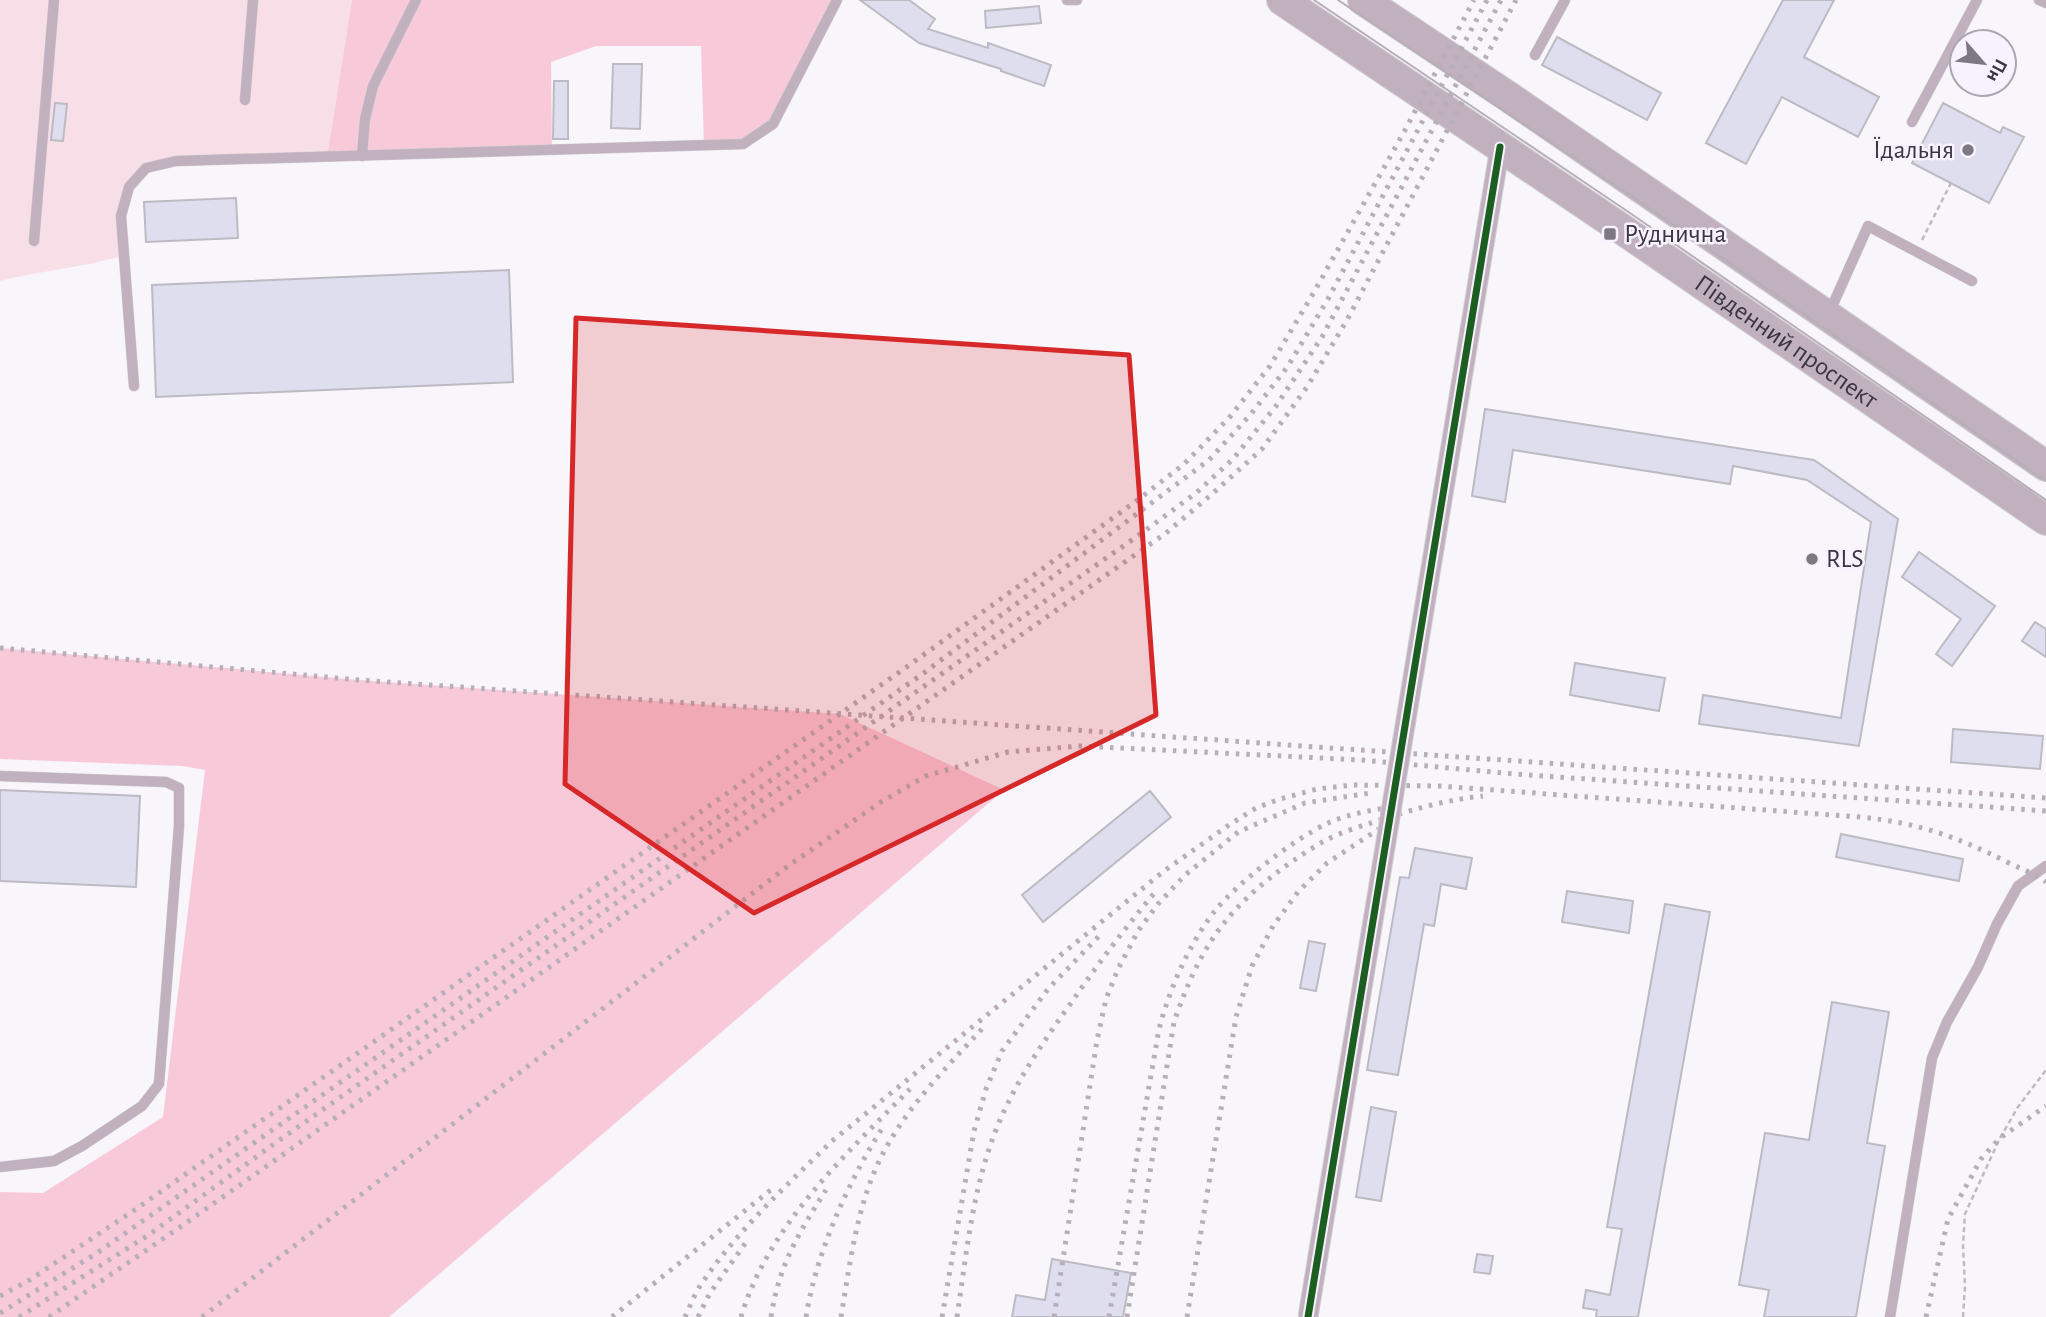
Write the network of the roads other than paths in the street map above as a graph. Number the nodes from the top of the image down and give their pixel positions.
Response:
1 (54, 0) edge
2 (253, 0) edge
3 (415, 0) edge
4 (837, 0) edge
5 (1066, 0) edge
6 (1077, 0) edge
7 (1282, 0) edge
8 (1363, 0) edge
9 (1565, 0) edge
10 (1977, 0) edge
11 (2039, 0) edge
12 (2046, 4) edge
13 (1535, 55) dead end
14 (245, 100) dead end
15 (1912, 122) dead end
16 (1500, 147) junction
17 (362, 156) junction
18 (34, 241) dead end
19 (1972, 281) dead end
20 (1828, 315) junction
21 (134, 386) dead end
22 (2046, 466) edge
23 (2046, 520) edge
24 (0, 776) edge
25 (2046, 866) edge
26 (0, 1167) edge
27 (1308, 1317) edge
28 (1890, 1317) edge

1 - 18 lane
2 - 14 lane
3 - 17 lane
4 - 17 lane
5 - 6 lane
7 - 16 main road, Південний проспект
8 - 20 main road, Південний проспект
9 - 13 lane
10 - 15 lane
11 - 12 lane
16 - 23 main road, Південний проспект
16 - 27 street, bridge
17 - 21 lane
19 - 20 lane
20 - 22 main road, Південний проспект
24 - 26 lane
25 - 28 lane

